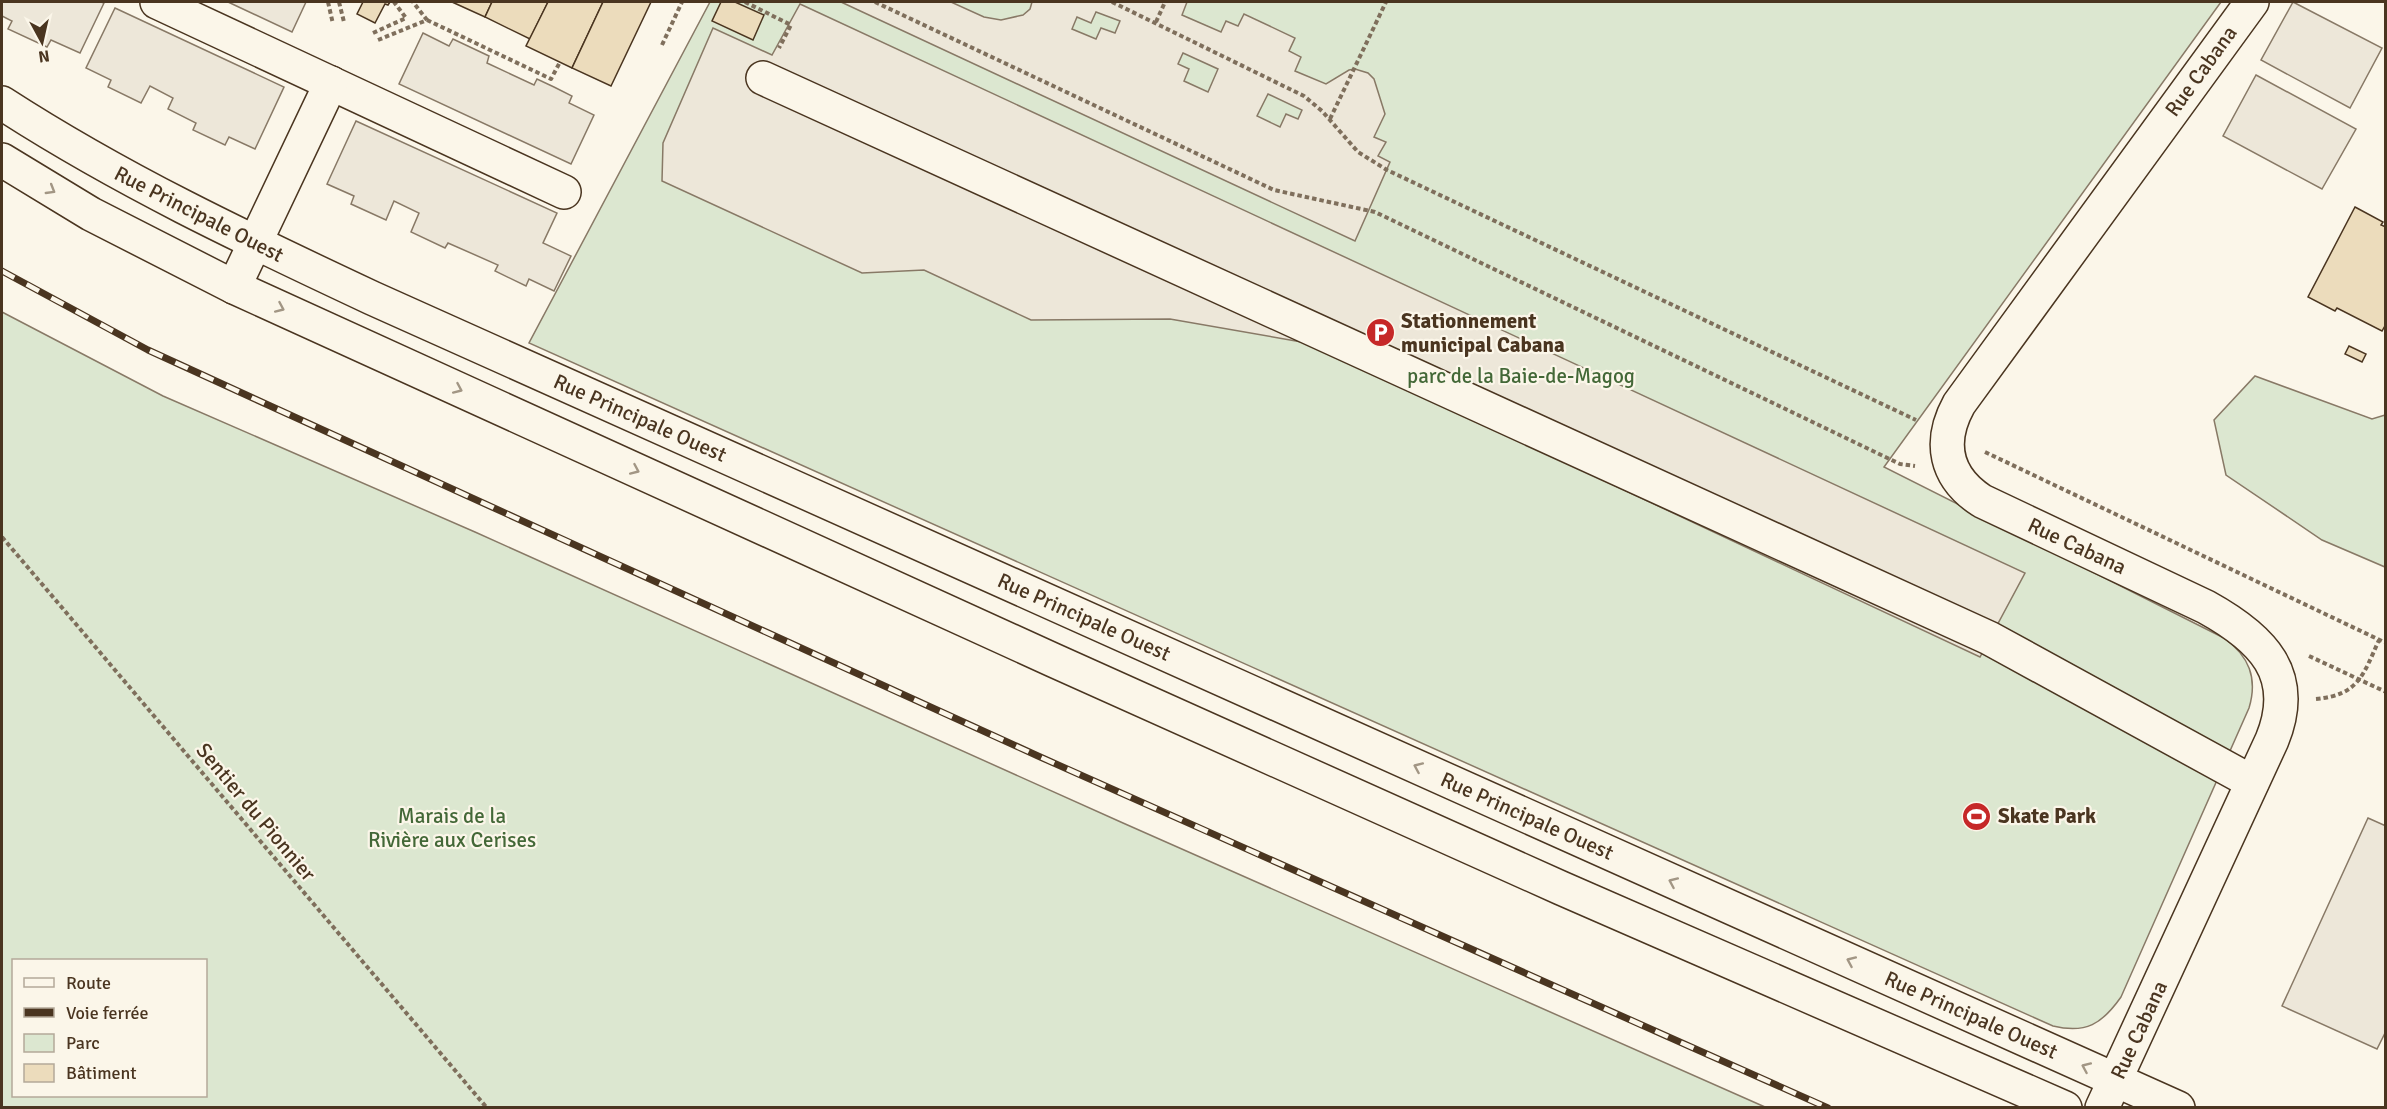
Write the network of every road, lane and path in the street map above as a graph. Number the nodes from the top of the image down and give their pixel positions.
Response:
1 (157, 2) edge
2 (328, 2) edge
3 (339, 2) edge
4 (394, 2) edge
5 (413, 2) edge
6 (682, 2) edge
7 (745, 2) edge
8 (875, 2) edge
9 (1112, 2) edge
10 (1165, 2) edge
11 (1386, 2) edge
12 (2252, 2) edge
13 (427, 20) junction
14 (344, 22) dead end
15 (1156, 22) junction
16 (333, 24) dead end
17 (373, 33) dead end
18 (378, 40) dead end
19 (662, 45) dead end
20 (560, 62) dead end
21 (763, 78) joint
22 (331, 83) junction
23 (2, 103) edge
24 (1330, 119) junction
25 (2, 159) edge
26 (564, 192) dead end
27 (254, 243) junction
28 (234, 287) junction
29 (1947, 434) junction
30 (1952, 469) junction
31 (2, 537) edge
32 (2379, 640) junction
33 (2385, 643) edge
34 (2303, 649) dead end
35 (2361, 681) junction
36 (2385, 692) edge
37 (2282, 702) junction
38 (2252, 782) junction
39 (2109, 1094) edge
40 (487, 1107) edge
41 (2065, 1107) edge
42 (2178, 1107) edge

1 - 22 main road
2 - 16 path
3 - 14 path
4 - 17 path
5 - 13 path
6 - 19 path
7 - 21 path
8 - 30 path
9 - 15 path
10 - 15 path
11 - 24 path
12 - 29 main road, Rue Cabana
13 - 18 path
13 - 20 path
15 - 24 path
21 - 38 main road
22 - 26 main road
22 - 27 main road
23 - 27 main road, Rue Principale Ouest
24 - 29 path
25 -> 28 main road
27 - 28 main road
39 -> 27 main road, Rue Principale Ouest
28 -> 41 main road
29 - 30 main road, Rue Cabana
29 - 32 path
30 - 37 main road, Rue Cabana
31 - 40 path, Sentier du Pionnier
32 - 33 path
32 - 35 path
34 - 35 path
35 - 36 path
35 - 37 path
37 - 38 main road, Rue Cabana
38 - 39 main road, Rue Cabana
39 - 42 main road, Rue Principale Ouest

